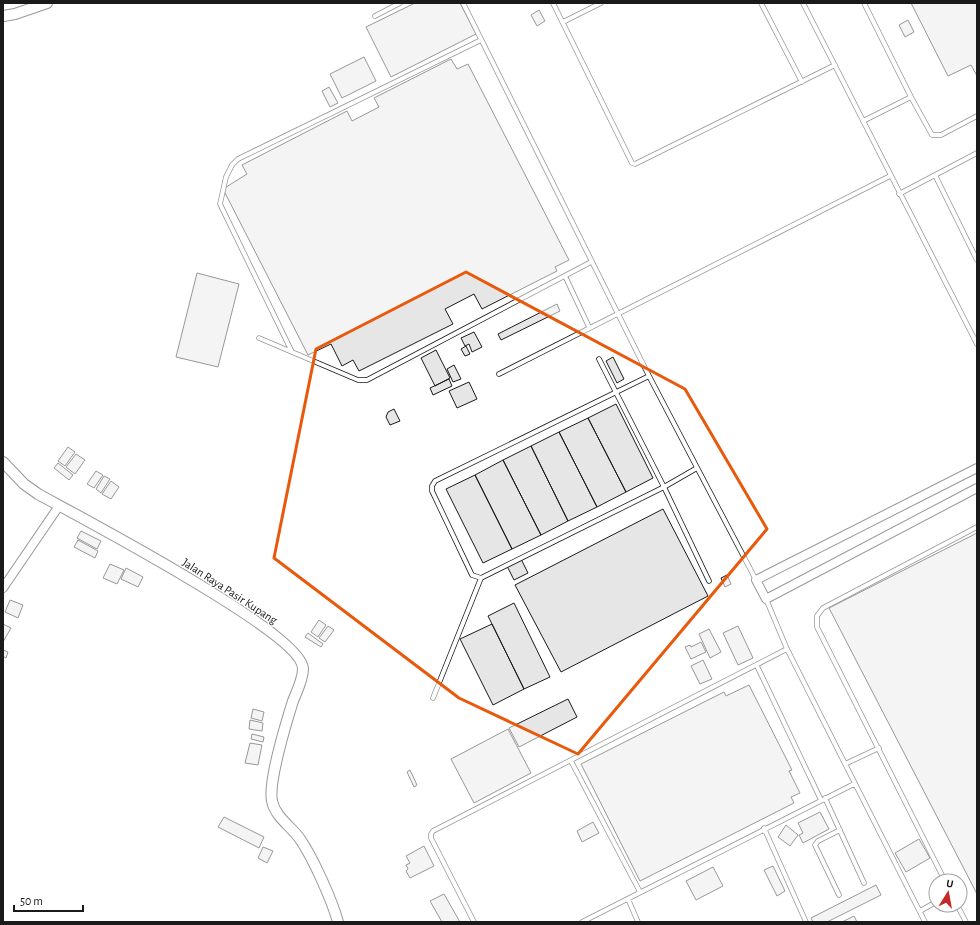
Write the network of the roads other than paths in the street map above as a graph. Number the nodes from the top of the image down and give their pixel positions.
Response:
1 (47, 3) edge
2 (400, 3) edge
3 (463, 3) edge
4 (553, 3) edge
5 (601, 3) edge
6 (761, 3) edge
7 (803, 3) edge
8 (864, 3) edge
9 (3, 16) edge
10 (375, 16) dead end
11 (563, 22) junction
12 (481, 40) junction
13 (835, 65) junction
14 (802, 82) junction
15 (911, 97) junction
16 (977, 116) edge
17 (863, 121) junction
18 (977, 153) edge
19 (935, 175) junction
20 (890, 176) junction
21 (900, 194) junction
22 (977, 260) edge
23 (591, 262) junction
24 (565, 276) junction
25 (617, 312) junction
26 (589, 327) junction
27 (258, 338) dead end
28 (977, 344) edge
29 (292, 352) junction
30 (600, 359) dead end
31 (499, 374) dead end
32 (649, 376) junction
33 (616, 394) junction
34 (3, 462) edge
35 (697, 468) junction
36 (977, 468) edge
37 (664, 487) junction
38 (977, 488) edge
39 (59, 506) junction
40 (977, 528) edge
41 (481, 578) junction
42 (756, 580) junction
43 (709, 581) dead end
44 (3, 588) edge
45 (766, 599) junction
46 (787, 649) junction
47 (757, 666) junction
48 (433, 698) dead end
49 (879, 748) junction
50 (571, 761) junction
51 (845, 764) junction
52 (854, 784) junction
53 (823, 799) junction
54 (764, 828) junction
55 (840, 830) junction
56 (941, 873) edge
57 (864, 883) dead end
58 (640, 892) junction
59 (839, 895) dead end
60 (628, 899) junction
61 (928, 906) edge
62 (920, 911) junction
63 (961, 913) edge
64 (338, 922) edge
65 (474, 922) edge
66 (582, 922) edge
67 (638, 922) edge
68 (806, 922) edge
69 (925, 922) edge
70 (966, 922) edge

1 - 9 street
2 - 10 lane
3 - 12 lane
4 - 11 lane
5 - 11 lane
6 - 14 lane
7 - 13 lane
8 - 15 lane
11 - 14 lane
12 - 23 lane
12 - 29 lane
13 - 14 lane
13 - 17 lane
15 - 16 lane
15 - 17 lane
17 - 20 lane
18 - 19 lane
19 - 21 lane
19 - 22 lane
20 - 21 lane
20 - 25 lane
21 - 28 lane
23 - 24 lane
23 - 25 lane
24 - 26 lane
24 - 29 lane
25 - 26 lane
25 - 32 lane
26 - 31 lane
27 - 29 lane
30 - 33 lane
32 - 33 lane
32 - 35 lane
33 - 37 lane
33 - 41 lane
34 - 39 street, Jalan Raya Pasir Kupang
35 - 37 lane
35 - 42 lane
36 - 42 street
37 - 41 lane
37 - 43 lane
38 - 45 street
39 - 44 street
39 - 64 street, Jalan Raya Pasir Kupang
40 - 49 lane
41 - 48 lane
42 - 45 street
45 - 46 lane
46 - 47 lane
46 - 51 lane
47 - 50 lane
47 - 53 lane
49 - 51 lane
49 - 56 lane
50 - 58 lane
50 - 65 lane
51 - 52 lane
52 - 53 lane
52 - 62 lane
53 - 54 lane
53 - 55 lane
54 - 58 lane
54 - 68 lane
55 - 57 lane
55 - 59 lane
58 - 60 lane
60 - 66 lane
60 - 67 lane
61 - 62 lane
62 - 69 lane
63 - 70 lane

